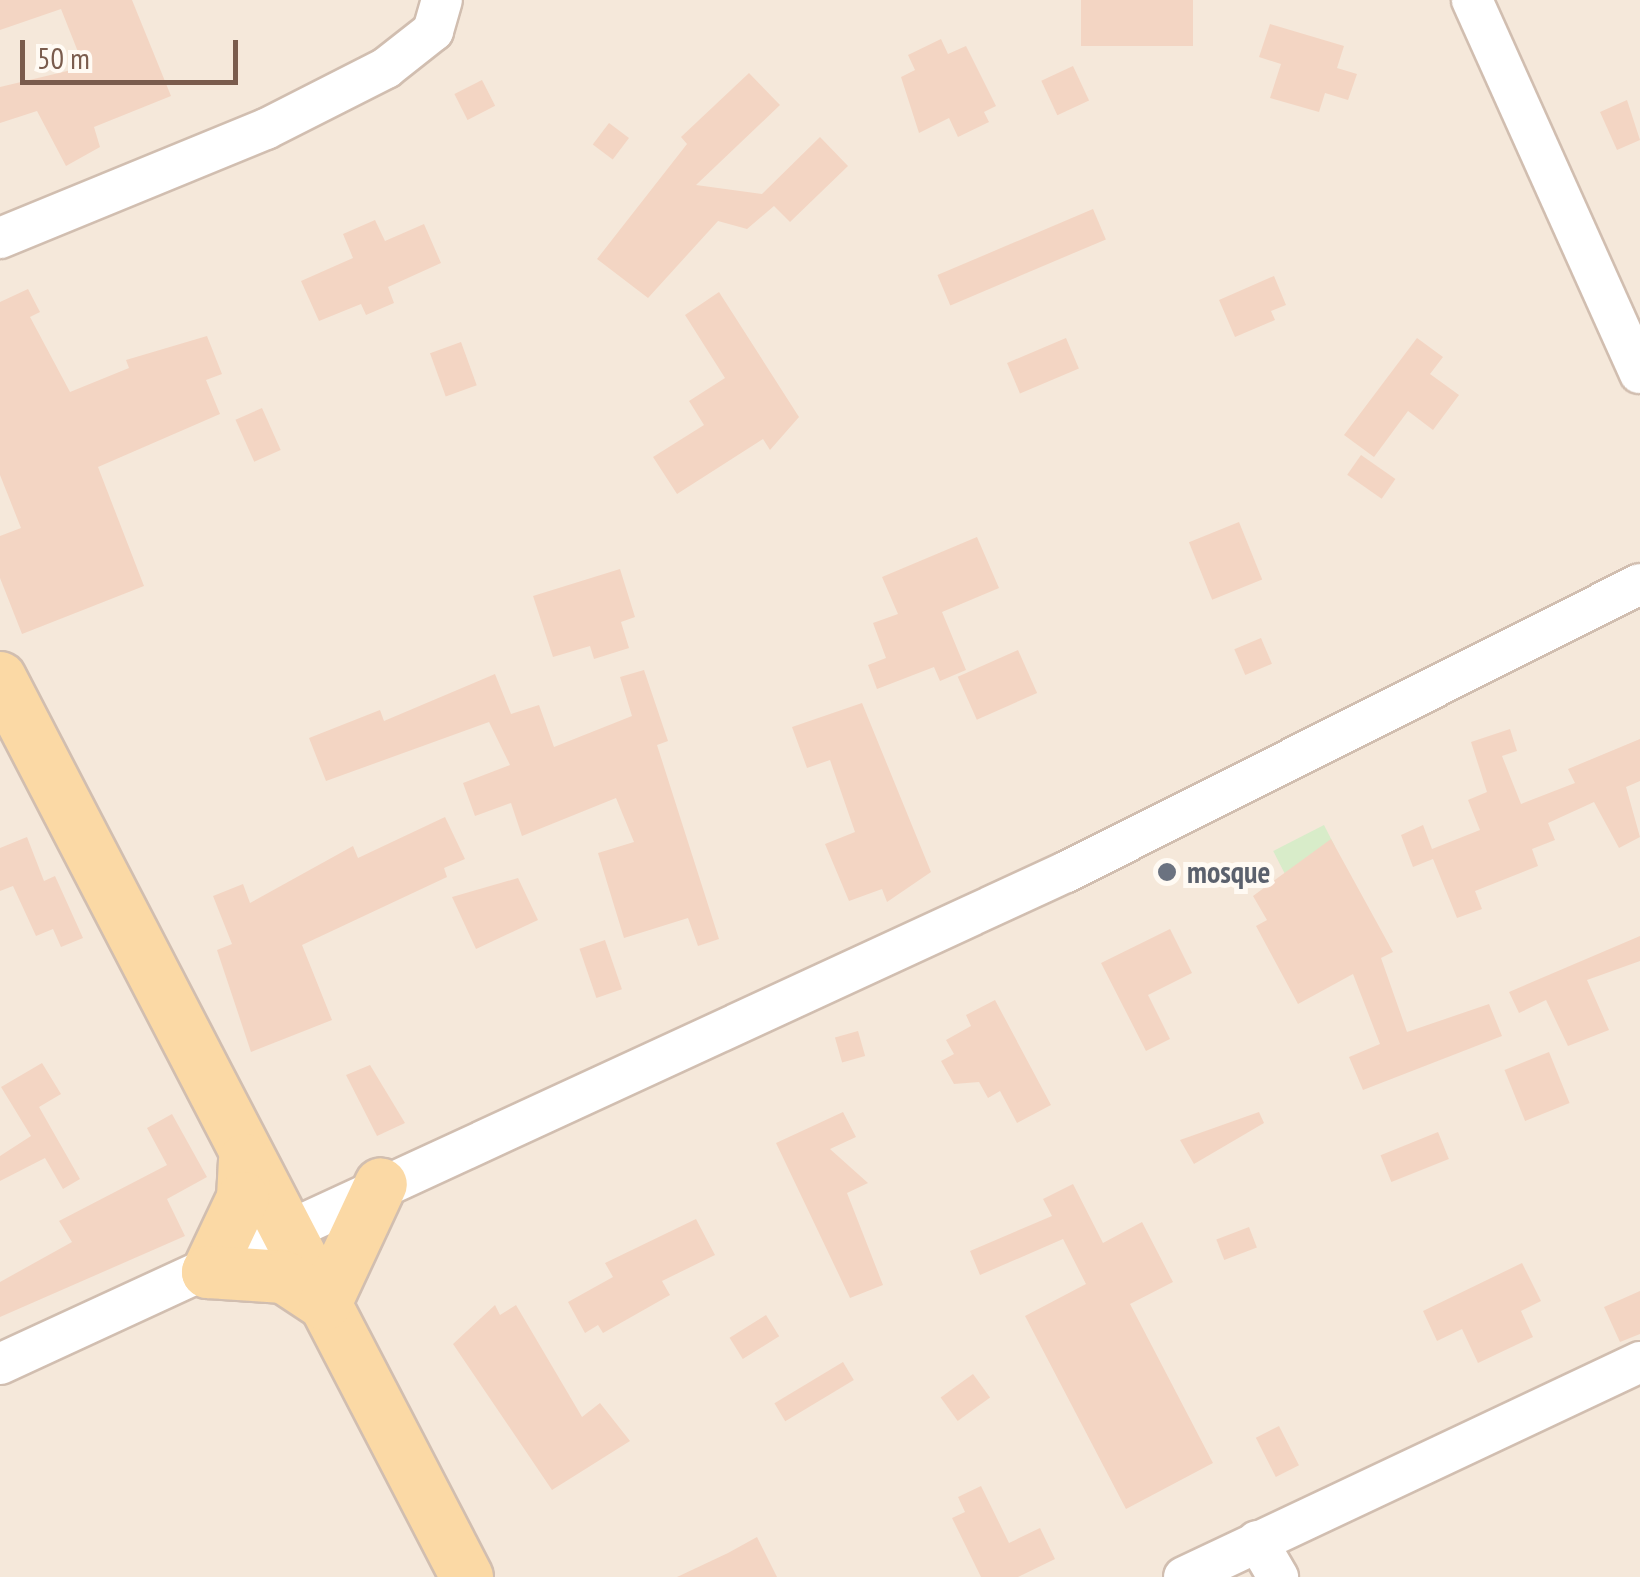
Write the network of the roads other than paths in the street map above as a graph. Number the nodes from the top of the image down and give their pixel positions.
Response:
1 (442, 0) edge
2 (1472, 0) edge
3 (0, 238) edge
4 (1640, 374) edge
5 (1640, 584) edge
6 (0, 678) edge
7 (244, 1160) junction
8 (381, 1184) junction
9 (282, 1230) junction
10 (208, 1272) junction
11 (325, 1304) junction
12 (1640, 1362) edge
13 (0, 1364) edge
14 (1257, 1540) junction
15 (467, 1577) edge
16 (1184, 1577) edge
17 (1278, 1577) edge

1 - 3 street
2 - 4 street
5 - 8 street
6 - 7 main road
7 - 9 main road
7 - 10 main road
8 - 9 street
8 - 11 main road
9 - 10 street
9 - 11 main road
10 - 11 main road
10 - 13 street
11 - 15 main road
12 - 14 street
14 - 16 street
14 - 17 street

